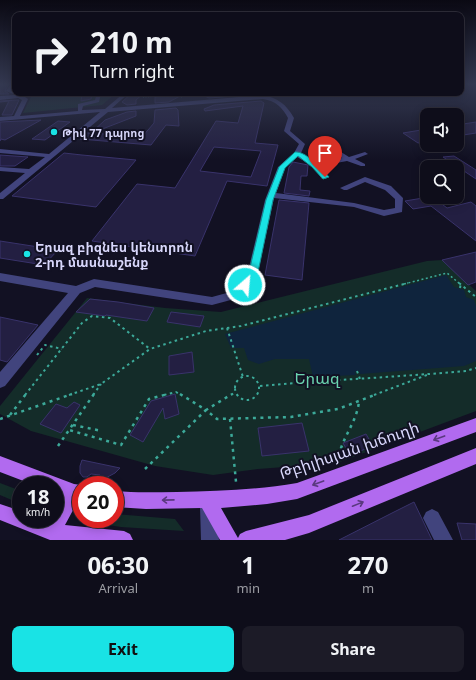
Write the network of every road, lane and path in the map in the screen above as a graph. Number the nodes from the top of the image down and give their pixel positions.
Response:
1 (21, 109) edge
2 (101, 109) edge
3 (104, 109) edge
4 (106, 109) joint
5 (286, 109) edge
6 (80, 110) joint
7 (17, 117) junction
8 (0, 118) edge
9 (333, 148) dead end
10 (0, 151) edge
11 (297, 154) junction
12 (365, 154) dead end
13 (46, 155) junction
14 (348, 160) junction
15 (315, 165) junction
16 (363, 165) dead end
17 (0, 169) edge
18 (27, 171) junction
19 (325, 177) dead end
20 (344, 188) dead end
21 (0, 192) edge
22 (271, 196) junction
23 (0, 197) edge
24 (3, 280) edge
25 (461, 283) junction
26 (460, 288) dead end
27 (76, 290) junction
28 (476, 297) edge
29 (228, 329) junction
30 (150, 349) junction
31 (62, 350) junction
32 (36, 357) dead end
33 (476, 368) edge
34 (357, 371) dead end
35 (427, 375) junction
36 (243, 376) junction
37 (360, 379) junction
38 (0, 382) edge
39 (101, 384) junction
40 (260, 386) junction
41 (236, 392) junction
42 (359, 401) junction
43 (206, 410) junction
44 (9, 416) junction
45 (0, 419) edge
46 (230, 419) junction
47 (73, 425) junction
48 (476, 425) edge
49 (69, 430) junction
50 (102, 431) dead end
51 (58, 446) dead end
52 (476, 456) edge
53 (0, 464) edge
54 (338, 467) dead end
55 (145, 469) dead end
56 (236, 482) dead end
57 (72, 491) edge
58 (124, 500) edge
59 (207, 500) junction
60 (72, 506) edge
61 (0, 512) edge
62 (432, 518) dead end
63 (58, 536) edge
64 (280, 538) edge
65 (124, 540) edge
66 (210, 540) edge
67 (230, 540) edge
68 (246, 540) edge
69 (444, 540) edge

1 - 7 street
2 - 6 street
3 - 7 street
4 - 13 street
4 - 23 street
5 - 11 street
6 - 7 street
7 - 8 street
9 - 14 street
10 - 13 street
11 - 15 street
11 - 22 street
12 - 14 street
13 - 18 street
14 - 15 street
14 - 16 street
15 - 19 street
17 - 18 street
18 - 21 street
20 - 22 street
22 - 27 street
24 - 27 street
25 - 26 path
25 - 28 path
25 - 29 path
27 - 38 street
29 - 30 path
29 - 36 path
30 - 31 path
30 - 39 path
31 - 32 path
31 - 44 path
33 - 35 path
34 - 37 path
35 - 37 path
35 - 42 path
36 - 40 path
36 - 41 path
37 - 40 path
39 - 44 path
39 - 47 path
40 - 41 path
41 - 43 path
42 - 46 path
42 - 54 path
43 - 46 path
43 - 49 path
43 - 55 path
44 - 45 path
46 - 56 path
47 - 49 path
47 - 50 path
48 -> 59 main road, Թբիլիսյան խճուղի
49 - 51 path
64 -> 52 main road
53 - 57 main road
59 -> 58 main road, Թբիլիսյան խճուղի
59 - 66 street
59 - 67 main road
60 - 63 main road
61 - 63 main road
62 - 69 street
63 - 65 main road
64 - 68 main road

